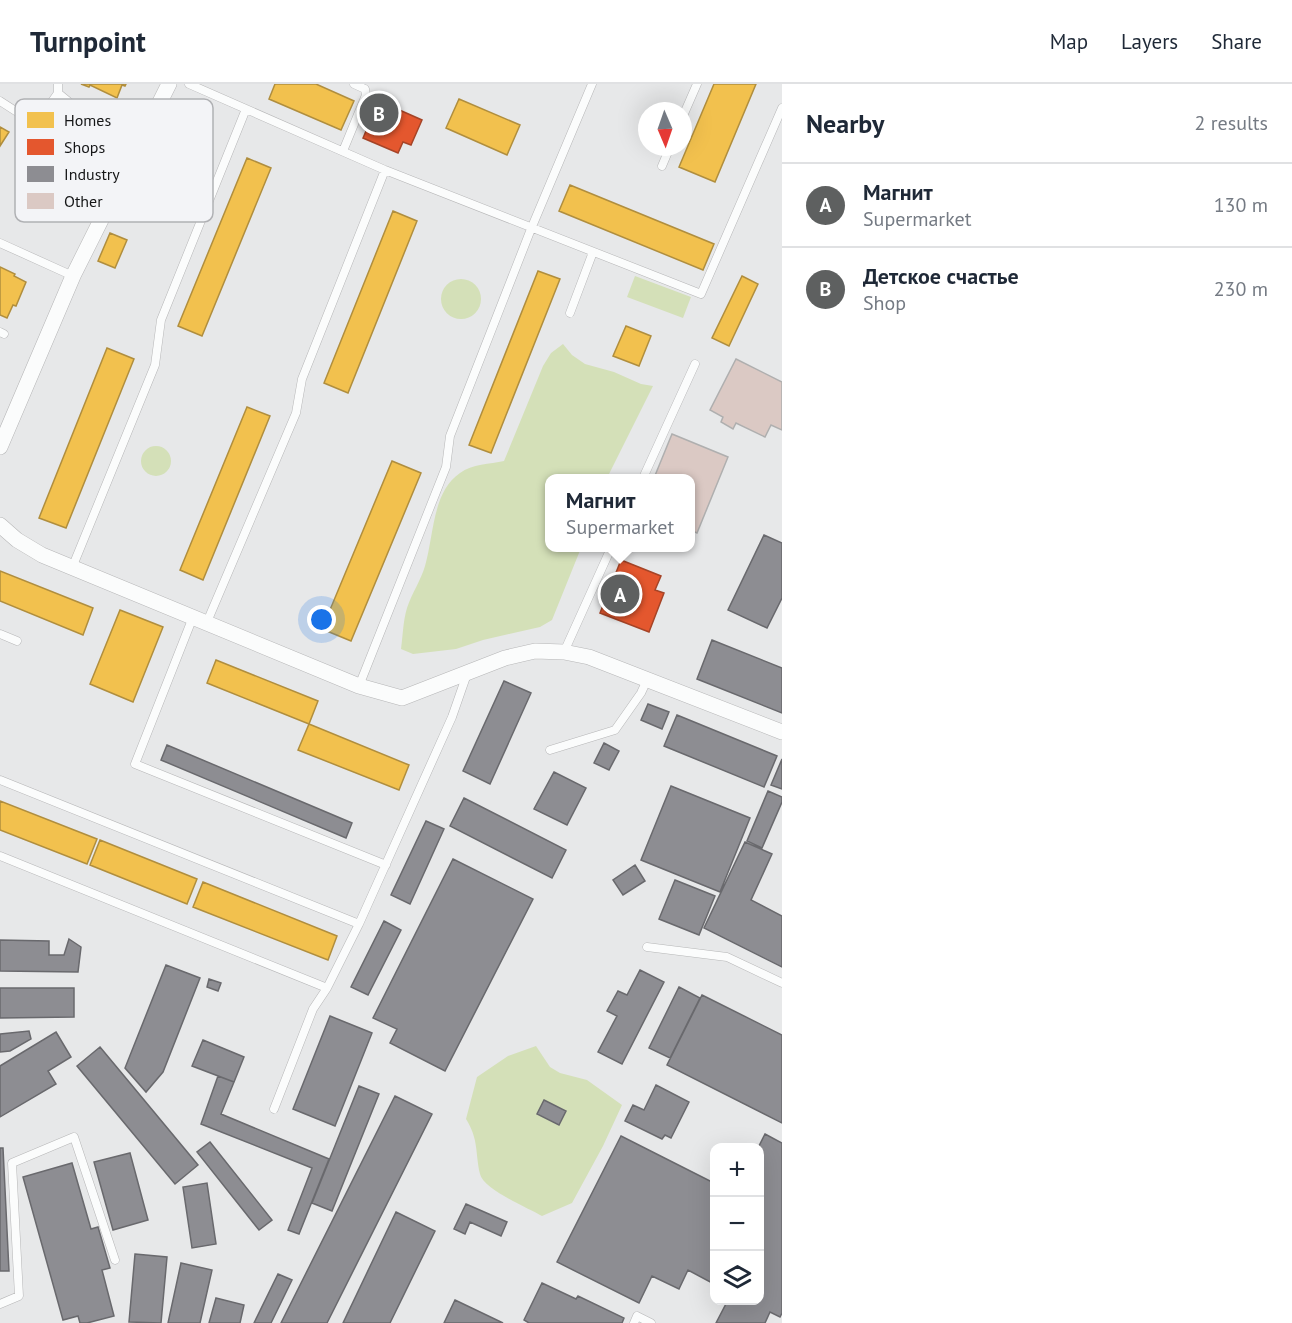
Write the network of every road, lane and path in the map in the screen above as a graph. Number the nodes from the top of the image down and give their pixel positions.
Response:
1 (169, 84) edge
2 (189, 84) edge
3 (354, 84) edge
4 (592, 84) edge
5 (697, 84) edge
6 (58, 88) edge
7 (69, 99) edge
8 (162, 99) edge
9 (0, 101) edge
10 (689, 102) edge
11 (782, 108) edge
12 (246, 109) junction
13 (15, 111) edge
14 (343, 151) junction
15 (666, 156) edge
16 (662, 166) dead end
17 (385, 170) junction
18 (213, 191) edge
19 (100, 222) edge
20 (200, 222) edge
21 (531, 229) junction
22 (0, 243) edge
23 (593, 252) junction
24 (73, 276) junction
25 (570, 313) dead end
26 (695, 364) dead end
27 (0, 447) edge
28 (645, 474) edge
29 (0, 525) edge
30 (609, 552) edge
31 (72, 568) junction
32 (200, 619) junction
33 (0, 634) edge
34 (17, 641) dead end
35 (564, 652) junction
36 (468, 673) junction
37 (647, 680) junction
38 (358, 686) junction
39 (782, 732) edge
40 (550, 750) dead end
41 (0, 780) edge
42 (0, 856) edge
43 (386, 865) junction
44 (359, 924) junction
45 (647, 947) dead end
46 (782, 983) edge
47 (327, 988) junction
48 (274, 1109) dead end
49 (115, 1260) dead end
50 (0, 1304) edge
51 (634, 1323) edge
52 (651, 1323) edge

1 - 8 street
2 - 12 lane
3 - 14 lane
4 - 21 lane
5 - 10 lane
6 - 7 lane
9 - 13 lane
11 - 23 lane
12 - 14 lane
12 - 18 lane
14 - 17 lane
15 - 16 lane
17 - 21 lane
17 - 32 lane
19 - 24 street
20 - 31 lane
21 - 23 lane
21 - 38 lane
22 - 24 lane
23 - 25 lane
24 - 27 street
26 - 28 lane
29 - 31 street
30 - 35 lane
31 - 32 street
32 - 38 street
32 - 43 lane
33 - 34 lane
35 - 36 street
35 - 37 street
36 - 38 street
36 - 43 lane
37 - 39 street
37 - 40 lane
41 - 44 lane
42 - 47 lane
43 - 44 lane
44 - 47 lane
45 - 46 lane
47 - 48 lane
49 - 50 lane
51 - 52 lane

